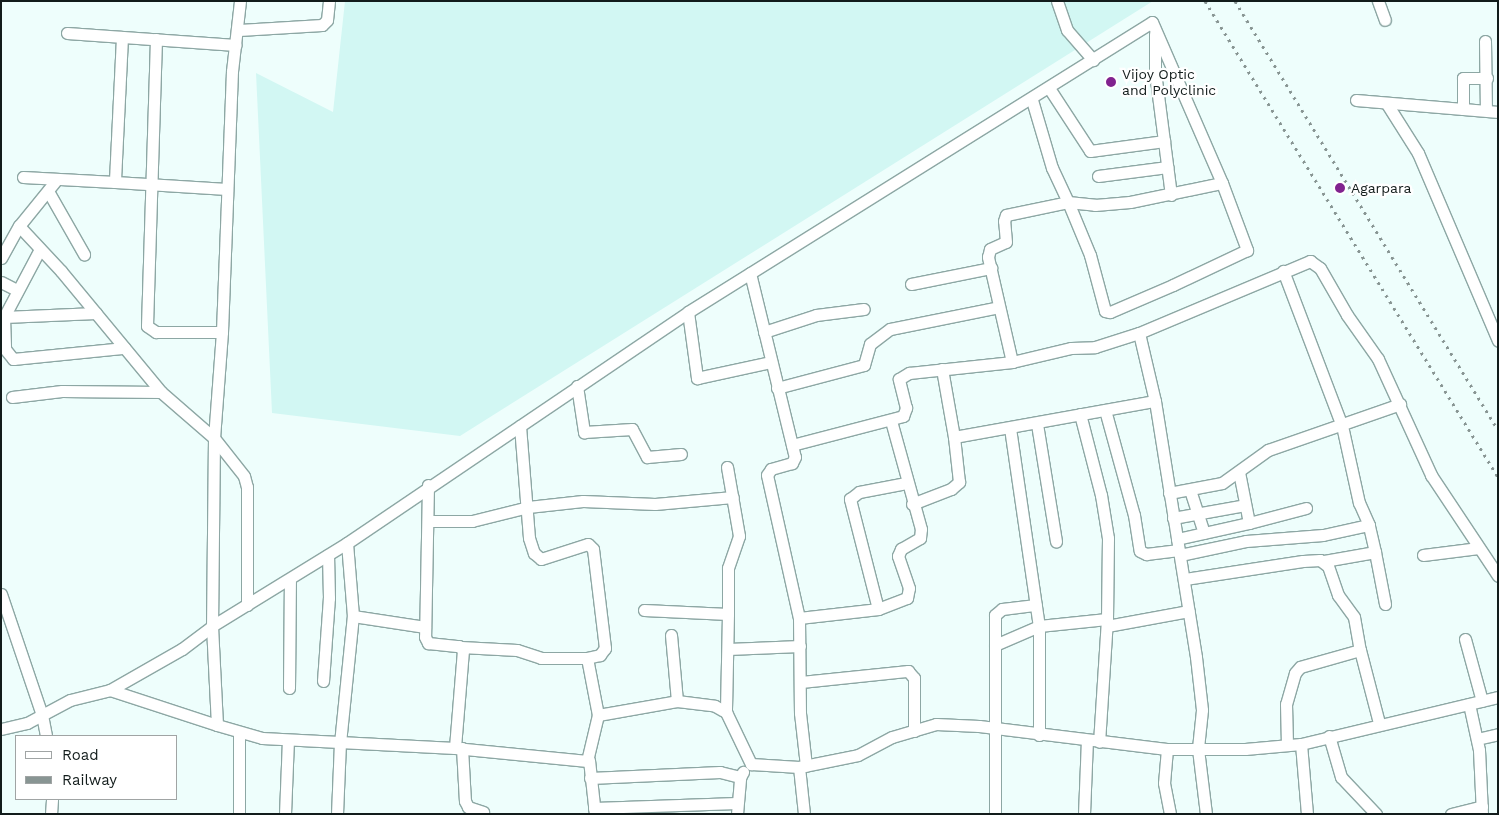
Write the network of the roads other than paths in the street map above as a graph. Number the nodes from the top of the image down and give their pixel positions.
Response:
1 (240, 1) edge
2 (329, 1) edge
3 (1057, 1) edge
4 (1378, 1) edge
5 (1385, 20) dead end
6 (1153, 27) junction
7 (239, 30) junction
8 (67, 33) dead end
9 (122, 37) junction
10 (156, 39) junction
11 (1485, 41) dead end
12 (236, 45) junction
13 (1093, 60) junction
14 (1487, 78) junction
15 (1049, 88) junction
16 (1032, 100) junction
17 (1356, 100) dead end
18 (1387, 104) junction
19 (1463, 109) junction
20 (1492, 111) edge
21 (1164, 141) junction
22 (1167, 168) junction
23 (1098, 176) dead end
24 (23, 177) dead end
25 (56, 179) junction
26 (115, 182) junction
27 (1222, 183) junction
28 (153, 184) junction
29 (227, 189) junction
30 (48, 191) junction
31 (1171, 195) junction
32 (1068, 202) junction
33 (19, 226) junction
34 (40, 249) junction
35 (84, 254) dead end
36 (1, 258) edge
37 (991, 268) junction
38 (1283, 271) junction
39 (750, 273) junction
40 (1, 282) edge
41 (911, 284) dead end
42 (17, 290) junction
43 (999, 307) junction
44 (864, 309) dead end
45 (688, 312) junction
46 (96, 313) junction
47 (4, 316) junction
48 (222, 332) junction
49 (764, 332) junction
50 (1139, 333) junction
51 (1498, 341) edge
52 (124, 348) junction
53 (771, 362) junction
54 (1012, 362) junction
55 (942, 369) junction
56 (577, 386) junction
57 (777, 388) junction
58 (161, 392) junction
59 (12, 397) dead end
60 (1155, 401) junction
61 (1400, 404) junction
62 (1105, 410) junction
63 (1080, 414) junction
64 (891, 421) junction
65 (1037, 424) junction
66 (520, 426) junction
67 (1342, 426) junction
68 (1010, 428) junction
69 (954, 437) junction
70 (214, 438) junction
71 (792, 445) junction
72 (681, 454) dead end
73 (727, 467) dead end
74 (1239, 472) junction
75 (906, 482) junction
76 (428, 485) junction
77 (1190, 490) junction
78 (1169, 493) junction
79 (733, 497) junction
80 (912, 504) junction
81 (1245, 505) junction
82 (528, 506) junction
83 (1306, 508) dead end
84 (1198, 514) junction
85 (1173, 518) junction
86 (428, 521) junction
87 (1249, 523) junction
88 (1369, 525) junction
89 (1204, 533) junction
90 (1056, 541) dead end
91 (347, 543) junction
92 (1179, 548) junction
93 (1479, 548) junction
94 (1374, 552) junction
95 (328, 555) junction
96 (1423, 555) dead end
97 (1324, 561) junction
98 (1498, 576) edge
99 (1185, 578) junction
100 (290, 579) junction
101 (1, 594) edge
102 (1386, 604) dead end
103 (247, 605) junction
104 (1036, 605) junction
105 (878, 609) junction
106 (644, 610) dead end
107 (1189, 611) junction
108 (728, 614) junction
109 (354, 616) junction
110 (799, 618) junction
111 (1107, 622) junction
112 (212, 626) junction
113 (425, 626) junction
114 (1039, 626) junction
115 (671, 635) dead end
116 (1465, 639) dead end
117 (996, 644) junction
118 (800, 646) junction
119 (461, 647) junction
120 (728, 649) junction
121 (1360, 650) junction
122 (587, 658) junction
123 (323, 681) dead end
124 (800, 682) junction
125 (289, 688) dead end
126 (110, 690) junction
127 (1498, 697) edge
128 (677, 701) junction
129 (1482, 701) junction
130 (1469, 704) junction
131 (726, 712) junction
132 (42, 715) junction
133 (598, 715) junction
134 (1379, 723) junction
135 (217, 725) junction
136 (995, 728) junction
137 (1, 729) edge
138 (914, 731) junction
139 (239, 734) junction
140 (1498, 734) edge
141 (46, 735) edge
142 (1039, 735) junction
143 (1329, 736) junction
144 (1476, 739) junction
145 (288, 740) junction
146 (1087, 740) junction
147 (1099, 742) junction
148 (340, 743) junction
149 (1301, 744) junction
150 (1287, 745) junction
151 (458, 748) junction
152 (1167, 749) junction
153 (1198, 749) junction
154 (589, 760) junction
155 (751, 764) junction
156 (803, 767) junction
157 (740, 777) junction
158 (590, 778) junction
159 (52, 800) edge
160 (737, 808) edge
161 (1482, 810) edge
162 (595, 811) edge
163 (483, 812) dead end
164 (51, 814) edge
165 (239, 814) edge
166 (285, 814) edge
167 (337, 814) edge
168 (804, 814) edge
169 (995, 814) edge
170 (1084, 814) edge
171 (1170, 814) edge
172 (1206, 814) edge
173 (1307, 814) edge
174 (1376, 814) edge
175 (1451, 814) edge

1 - 7 street
2 - 7 street
3 - 13 street
4 - 5 street
6 - 13 street
6 - 21 street
6 - 27 street
7 - 12 street
8 - 9 street
9 - 10 street
9 - 26 street
10 - 12 street
10 - 28 street
11 - 14 street
12 - 29 street
13 - 15 street
14 - 19 street
14 - 20 street
15 - 16 street
15 - 21 street
16 - 32 street
16 - 39 street
17 - 18 street
18 - 19 street
18 - 51 street
19 - 20 street
21 - 22 street
22 - 23 street
22 - 31 street
24 - 25 street
25 - 26 street
25 - 30 street
26 - 28 street
27 - 31 street
27 - 32 street
28 - 29 street
28 - 48 street
29 - 48 street
30 - 33 street
30 - 35 street
31 - 32 street
32 - 37 street
33 - 34 street
33 - 36 street
34 - 42 street
34 - 46 street
37 - 41 street
37 - 43 street
38 - 50 street
38 - 61 street
38 - 67 street
39 - 45 street
39 - 49 street
40 - 42 street
42 - 47 street
43 - 54 street
43 - 57 street
44 - 49 street
45 - 53 street
45 - 56 street
46 - 47 street
46 - 52 street
47 - 52 street
48 - 70 street
49 - 53 street
50 - 54 street
50 - 60 street
52 - 58 street
53 - 57 street
54 - 55 street
55 - 64 street
55 - 69 street
56 - 66 street
56 - 72 street
57 - 71 street
58 - 59 street
58 - 70 street
60 - 62 street
60 - 78 street
61 - 67 street
61 - 93 street
62 - 63 street
62 - 92 street
63 - 65 street
63 - 111 street
64 - 71 street
64 - 75 street
65 - 68 street
65 - 90 street
66 - 76 street
66 - 82 street
67 - 74 street
67 - 88 street
68 - 69 street
68 - 104 street
69 - 80 street
70 - 103 street
70 - 112 street
71 - 110 street
73 - 79 street
74 - 77 street
74 - 81 street
75 - 80 street
75 - 105 street
76 - 86 street
76 - 91 street
77 - 78 street
77 - 84 street
78 - 85 street
79 - 82 street
79 - 108 street
80 - 105 street
81 - 84 street
81 - 87 street
82 - 86 street
82 - 122 street
83 - 87 street
84 - 85 street
84 - 89 street
85 - 92 street
86 - 113 street
87 - 89 street
88 - 92 street
88 - 94 street
89 - 92 street
91 - 95 street
91 - 109 street
92 - 99 street
93 - 96 street
93 - 98 street
94 - 97 street
94 - 102 street
95 - 100 street
95 - 123 street
97 - 99 street
97 - 121 street
99 - 107 street
100 - 103 street
100 - 125 street
101 - 132 street
103 - 112 street
104 - 114 street
104 - 117 street
105 - 110 street
106 - 108 street
107 - 111 street
107 - 153 street
108 - 120 street
109 - 113 street
109 - 148 street
110 - 118 street
111 - 114 street
111 - 147 street
112 - 126 street
112 - 135 street
113 - 119 street
114 - 117 street
114 - 142 street
115 - 128 street
116 - 129 street
117 - 136 street
118 - 120 street
118 - 124 street
119 - 122 street
119 - 151 street
120 - 131 street
121 - 134 street
121 - 150 street
122 - 133 street
124 - 138 street
124 - 156 street
126 - 132 street
126 - 135 street
127 - 129 street
128 - 131 street
128 - 133 street
129 - 130 street
130 - 134 street
130 - 144 street
131 - 155 street
132 - 137 street
132 - 141 street
133 - 154 street
134 - 143 street
135 - 139 street
136 - 138 street
136 - 142 street
136 - 169 street
138 - 156 street
139 - 145 street
139 - 165 street
140 - 144 street
142 - 146 street
143 - 149 street
143 - 174 street
144 - 161 street
145 - 148 street
145 - 166 street
146 - 147 street
146 - 170 street
147 - 152 street
148 - 151 street
148 - 167 street
149 - 150 street
149 - 173 street
150 - 153 street
151 - 154 street
151 - 163 street
152 - 153 street
152 - 171 street
153 - 172 street
154 - 158 street
155 - 156 street
155 - 157 street
156 - 168 street
157 - 158 street
157 - 160 street
158 - 162 street
159 - 164 street
160 - 162 street
161 - 175 street

